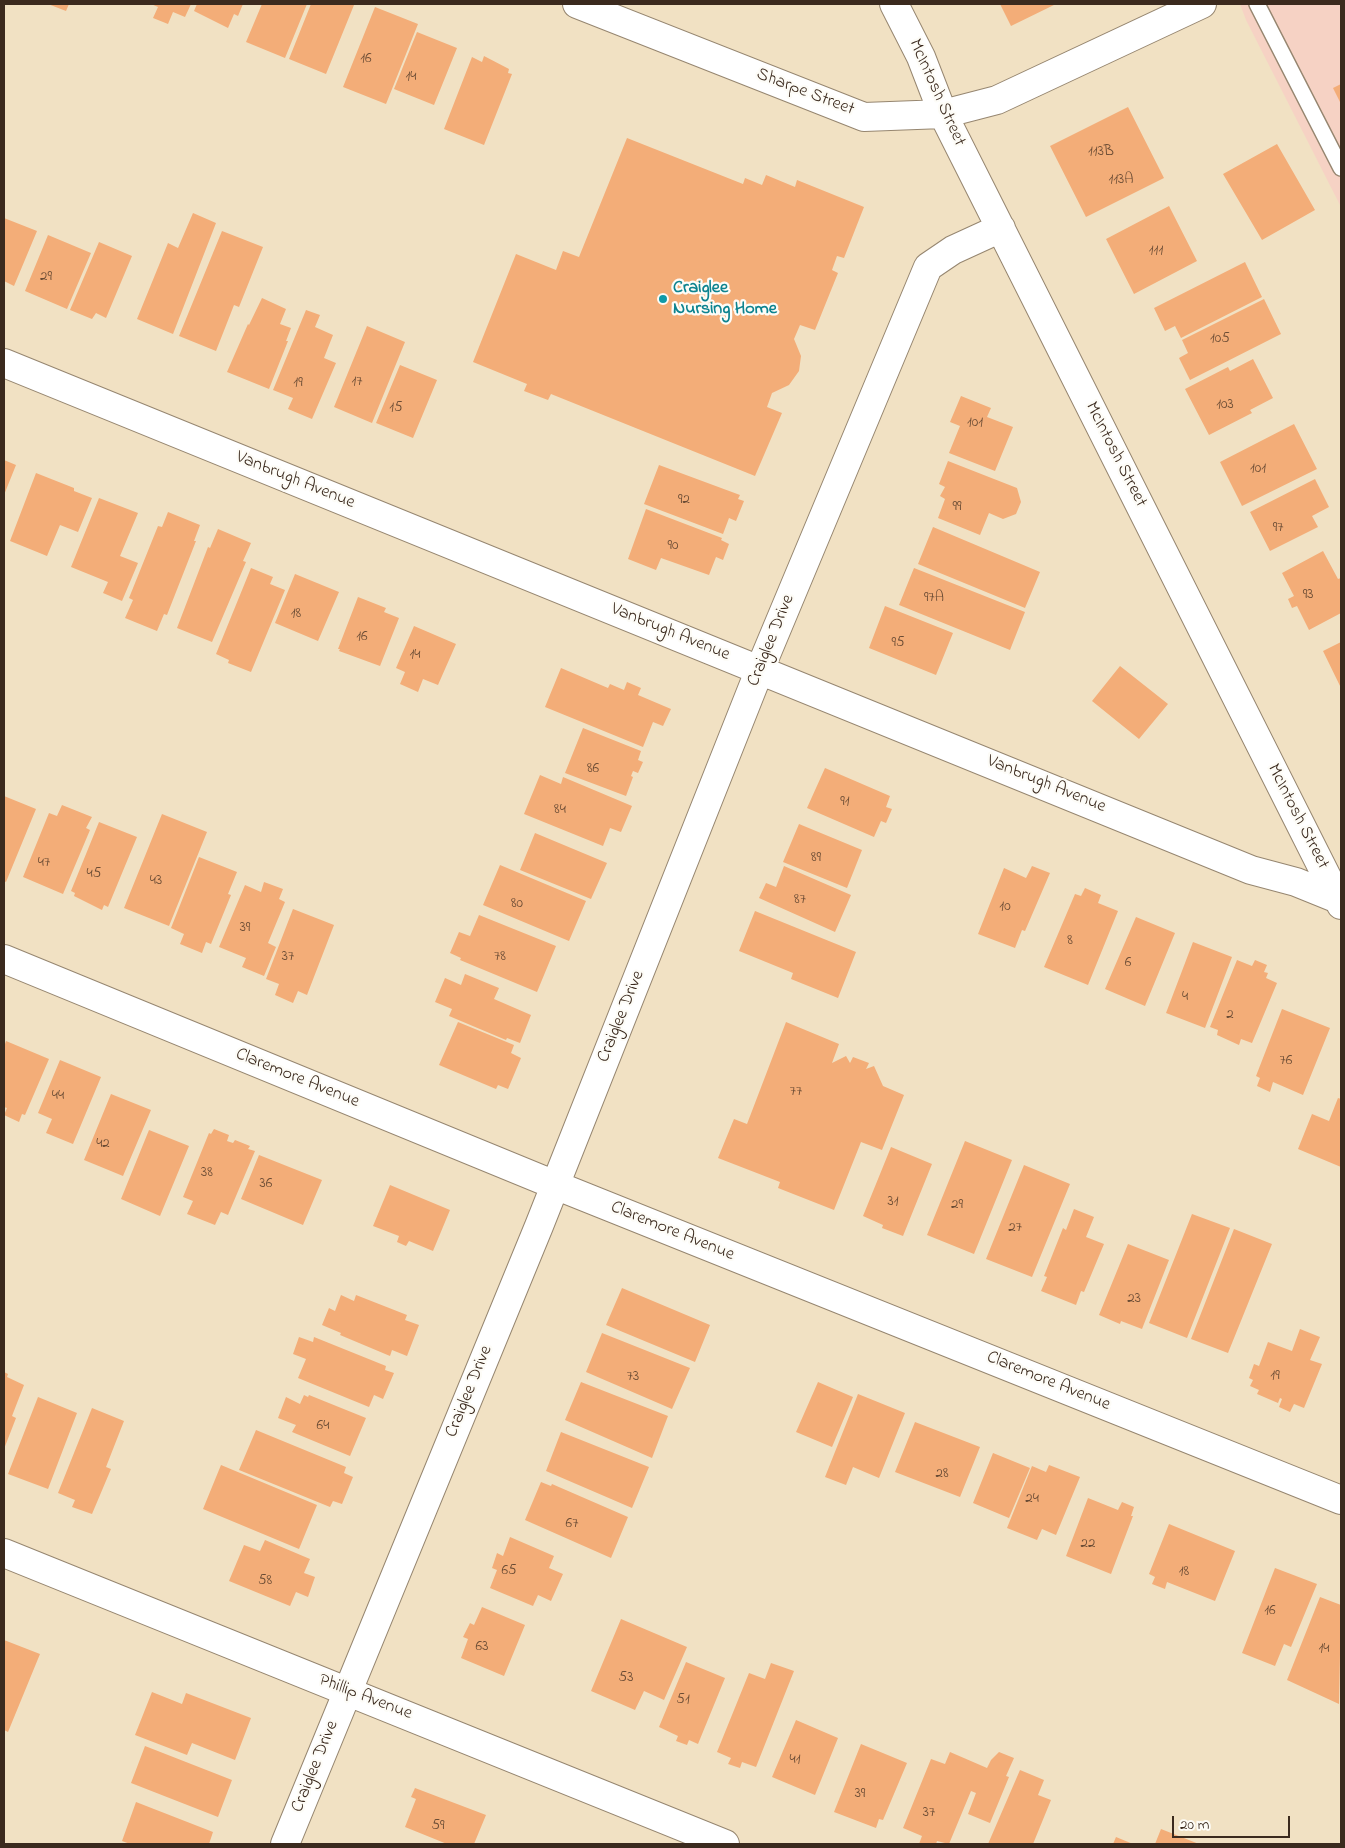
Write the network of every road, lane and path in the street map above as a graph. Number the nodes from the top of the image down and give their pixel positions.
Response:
1 (577, 4) edge
2 (894, 4) edge
3 (1202, 4) edge
4 (1257, 4) edge
5 (943, 114) junction
6 (1341, 168) edge
7 (1001, 228) junction
8 (4, 363) edge
9 (760, 669) junction
10 (1340, 902) edge
11 (4, 959) edge
12 (555, 1185) junction
13 (1341, 1500) edge
14 (4, 1553) edge
15 (347, 1691) junction
16 (285, 1844) edge
17 (725, 1844) edge

1 - 5 street, Sharpe Street
2 - 5 street, McIntosh Street
3 - 5 street, Sharpe Street
4 - 6 lane
5 - 7 street, McIntosh Street
7 - 9 street, Craiglee Drive
7 - 10 street, McIntosh Street
8 - 9 street, Vanbrugh Avenue
9 - 10 street, Vanbrugh Avenue
9 - 12 street, Craiglee Drive
11 - 12 street, Claremore Avenue
12 - 13 street, Claremore Avenue
12 - 15 street, Craiglee Drive
14 - 15 street, Phillip Avenue
15 - 16 street, Craiglee Drive
15 - 17 street, Phillip Avenue

